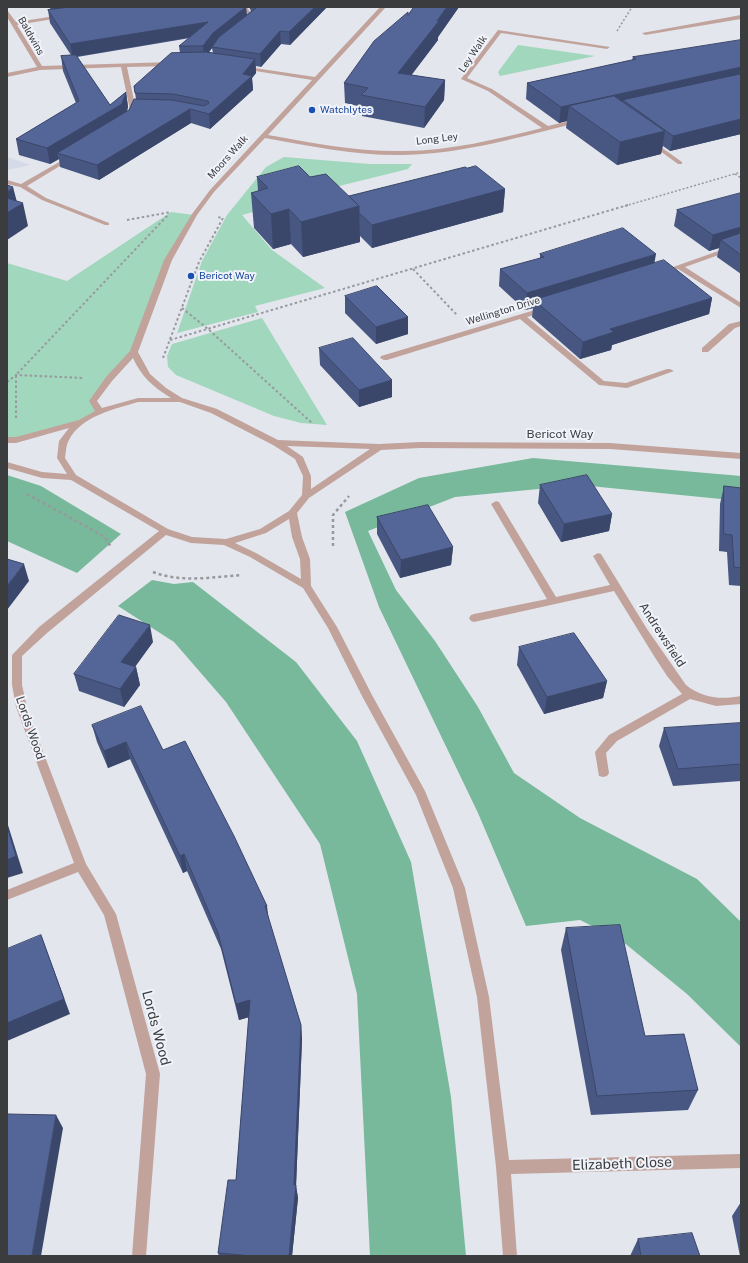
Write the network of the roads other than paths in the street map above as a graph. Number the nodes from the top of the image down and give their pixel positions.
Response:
1 (244, 7) edge
2 (383, 7) edge
3 (7, 12) edge
4 (70, 16) edge
5 (741, 17) edge
6 (14, 24) junction
7 (240, 30) edge
8 (645, 33) dead end
9 (607, 47) road end
10 (177, 63) edge
11 (124, 66) junction
12 (236, 66) edge
13 (40, 68) junction
14 (7, 75) edge
15 (316, 79) junction
16 (583, 120) edge
17 (128, 122) edge
18 (546, 128) junction
19 (263, 136) junction
20 (643, 136) edge
21 (79, 152) edge
22 (680, 163) dead end
23 (7, 182) edge
24 (22, 186) junction
25 (107, 224) road end
26 (741, 245) edge
27 (680, 267) junction
28 (658, 274) edge
29 (741, 306) edge
30 (551, 307) edge
31 (521, 316) junction
32 (741, 323) edge
33 (705, 350) dead end
34 (134, 352) junction
35 (384, 358) dead end
36 (670, 371) dead end
37 (181, 400) junction
38 (99, 411) junction
39 (82, 422) junction
40 (7, 440) edge
41 (276, 443) junction
42 (380, 447) junction
43 (741, 456) edge
44 (7, 465) edge
45 (73, 477) junction
46 (306, 496) junction
47 (496, 504) dead end
48 (292, 513) junction
49 (165, 531) junction
50 (226, 542) junction
51 (598, 556) dead end
52 (306, 586) junction
53 (616, 587) junction
54 (553, 600) junction
55 (474, 618) dead end
56 (12, 654) edge
57 (689, 695) junction
58 (741, 700) edge
59 (603, 773) dead end
60 (81, 866) junction
61 (7, 895) edge
62 (741, 1161) edge
63 (503, 1167) junction
64 (139, 1256) edge
65 (510, 1256) edge

1 - 7 street
2 - 15 street, Moors Walk
3 - 6 street, Baldwins
4 - 6 street
5 - 8 street
6 - 13 street, Baldwins
9 - 18 street, Ley Walk
10 - 11 street
11 - 13 street
11 - 17 street
12 - 15 street
13 - 14 street
15 - 19 street, Moors Walk
16 - 18 street, Long Ley
18 - 19 street, Long Ley
19 - 34 street, Moors Walk
20 - 22 street
21 - 24 street
23 - 24 street
24 - 25 street
26 - 27 street
27 - 28 street
27 - 29 street
30 - 31 street, Wellington Drive
31 - 35 street, Wellington Drive
31 - 36 street
32 - 33 street
34 - 37 street
34 - 38 street, Moors Walk
37 - 38 street
37 - 41 street
38 - 39 street
39 - 40 street
39 - 45 street
41 - 42 street, Bericot Way
41 - 46 street
42 - 43 street, Bericot Way
42 - 46 street
44 - 45 street
45 - 49 street
46 - 48 street
47 - 54 street
48 - 50 street
48 - 52 street
49 - 50 street
49 - 56 street, Lords Wood
50 - 52 street
51 - 53 street, Andrewsfield
52 - 63 street
53 - 54 street
53 - 57 street, Andrewsfield
54 - 55 street
56 - 60 street, Lords Wood
57 - 58 street
57 - 59 street
60 - 61 street
60 - 64 street, Lords Wood
62 - 63 street, Elizabeth Close
63 - 65 street

